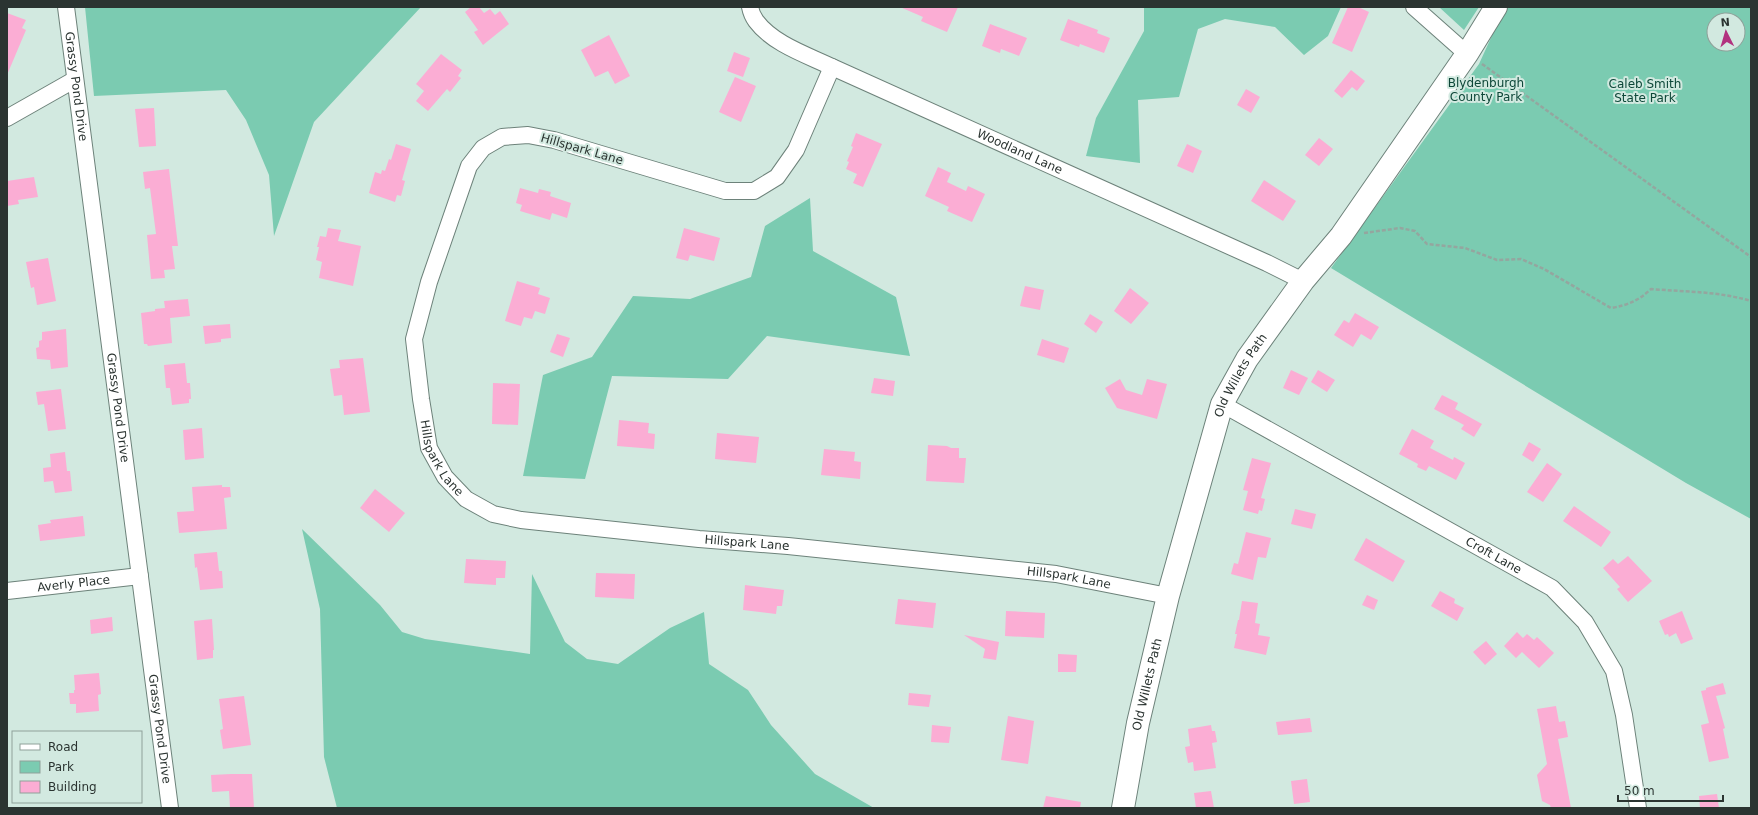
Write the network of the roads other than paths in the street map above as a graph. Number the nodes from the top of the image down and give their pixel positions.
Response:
1 (66, 7) edge
2 (750, 7) edge
3 (1414, 7) edge
4 (1496, 7) edge
5 (1467, 54) junction
6 (832, 67) junction
7 (74, 80) junction
8 (7, 118) edge
9 (1304, 281) junction
10 (1222, 404) junction
11 (140, 576) junction
12 (7, 591) edge
13 (1168, 596) junction
14 (170, 808) edge
15 (1123, 808) edge
16 (1638, 808) edge

1 - 7 street, Grassy Pond Drive
2 - 6 street, Woodland Lane
3 - 5 street
4 - 5 main road, Old Willets Path
5 - 9 main road, Old Willets Path
6 - 9 street, Woodland Lane
6 - 13 street, Hillspark Lane
7 - 8 street
7 - 11 street, Grassy Pond Drive
9 - 10 main road, Old Willets Path
10 - 13 main road, Old Willets Path
10 - 16 street, Croft Lane
11 - 12 street, Averly Place
11 - 14 street, Grassy Pond Drive
13 - 15 main road, Old Willets Path

